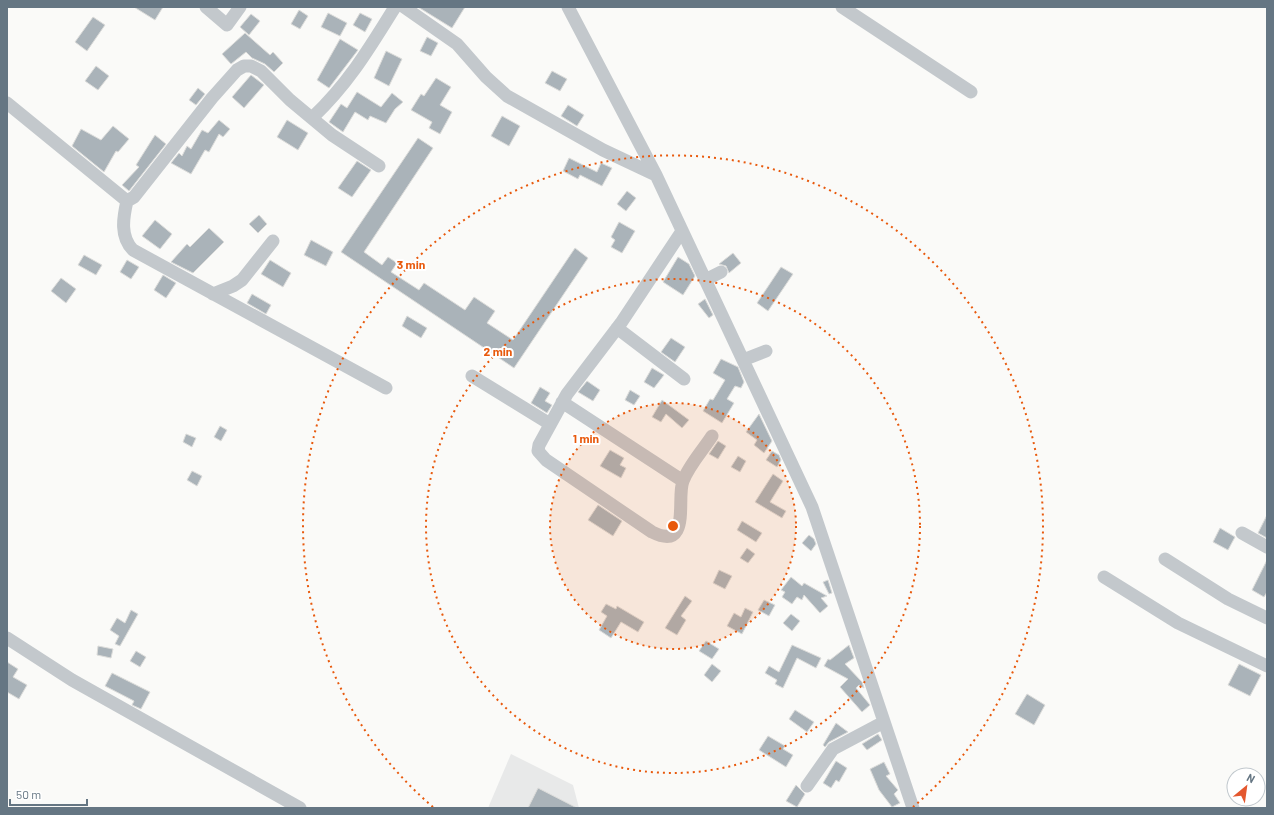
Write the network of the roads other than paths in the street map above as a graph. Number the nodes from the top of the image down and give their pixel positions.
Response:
1 (206, 7) edge
2 (240, 7) edge
3 (395, 7) edge
4 (404, 7) edge
5 (568, 7) edge
6 (842, 7) edge
7 (971, 92) dead end
8 (7, 102) edge
9 (312, 118) junction
10 (379, 166) dead end
11 (656, 175) junction
12 (128, 201) junction
13 (682, 231) junction
14 (273, 241) dead end
15 (213, 294) junction
16 (617, 328) junction
17 (472, 376) dead end
18 (684, 379) dead end
19 (386, 388) dead end
20 (562, 402) junction
21 (550, 424) junction
22 (712, 436) dead end
23 (683, 481) junction
24 (1242, 533) dead end
25 (1267, 547) edge
26 (1164, 559) dead end
27 (1104, 577) dead end
28 (1267, 618) edge
29 (7, 638) edge
30 (1267, 666) edge
31 (884, 722) junction
32 (807, 786) dead end
33 (300, 808) edge
34 (913, 808) edge

1 - 2 street
3 - 9 street
4 - 11 street
5 - 11 street
6 - 7 street
8 - 12 street
9 - 10 street
9 - 12 street
11 - 13 street
12 - 15 street
13 - 16 street
13 - 31 street
14 - 15 street
15 - 19 street
16 - 18 street
16 - 20 street
17 - 21 street
20 - 21 street
20 - 23 street
21 - 23 street
22 - 23 street
24 - 25 street
26 - 28 street
27 - 30 street
29 - 33 street
31 - 32 street
31 - 34 street

